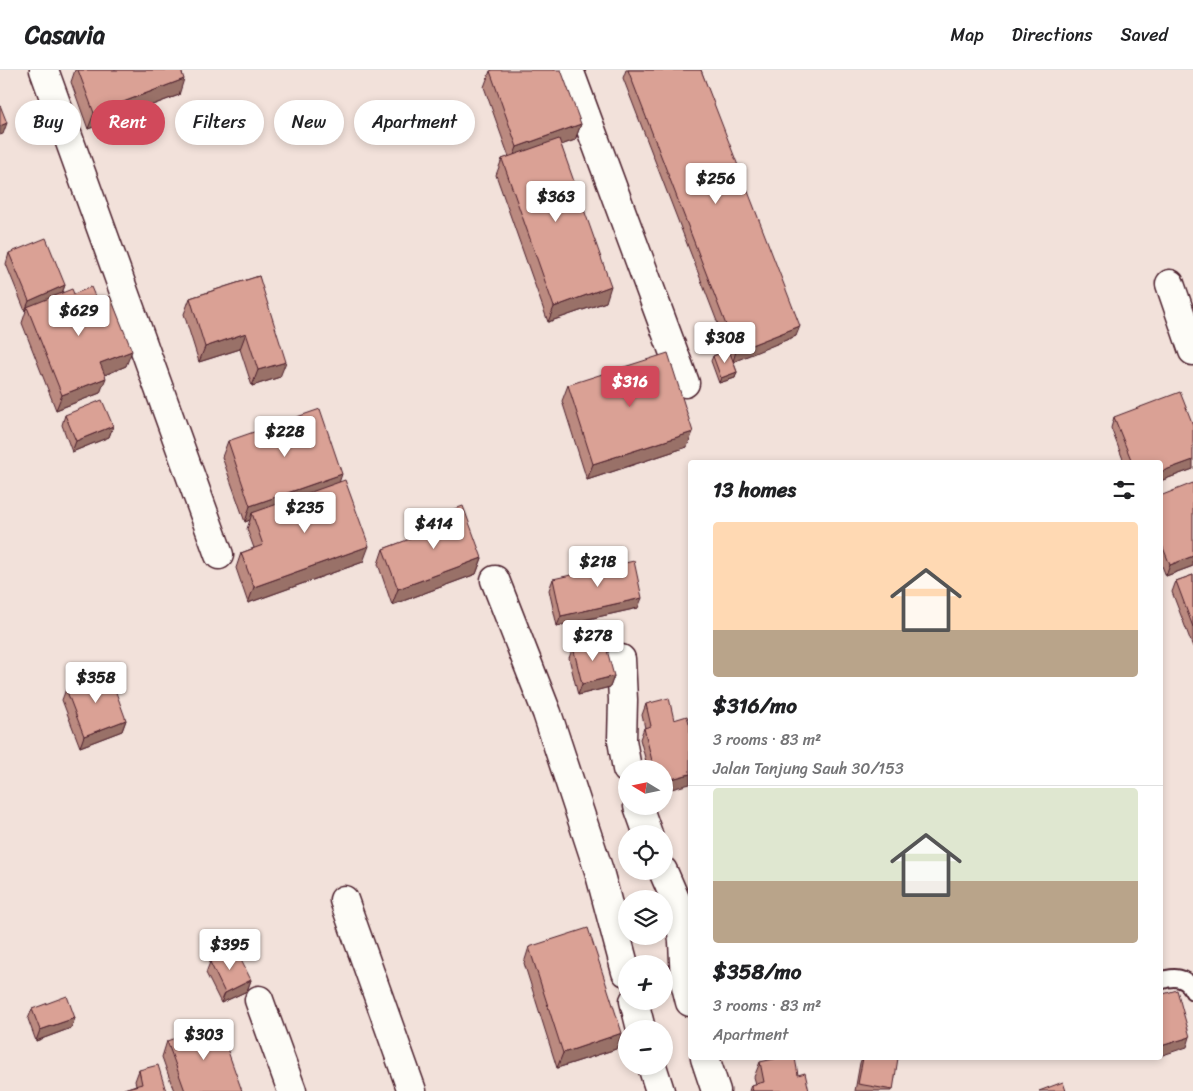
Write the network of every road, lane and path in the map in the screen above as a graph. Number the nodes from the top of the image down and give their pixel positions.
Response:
1 (44, 70) edge
2 (569, 70) edge
3 (1170, 284) dead end
4 (1193, 351) edge
5 (684, 383) dead end
6 (219, 556) dead end
7 (495, 580) dead end
8 (621, 659) dead end
9 (626, 760) edge
10 (667, 880) edge
11 (344, 900) dead end
12 (622, 955) edge
13 (1163, 980) edge
14 (1193, 991) edge
15 (688, 994) edge
16 (259, 1000) dead end
17 (706, 1060) edge
18 (655, 1075) edge
19 (292, 1091) edge
20 (412, 1091) edge
21 (660, 1091) edge
22 (716, 1091) edge

1 - 6 street
2 - 5 street
3 - 4 street
7 - 12 street
8 - 9 street
10 - 15 street
11 - 20 street
13 - 14 lane
16 - 19 street
17 - 22 street
18 - 21 street

